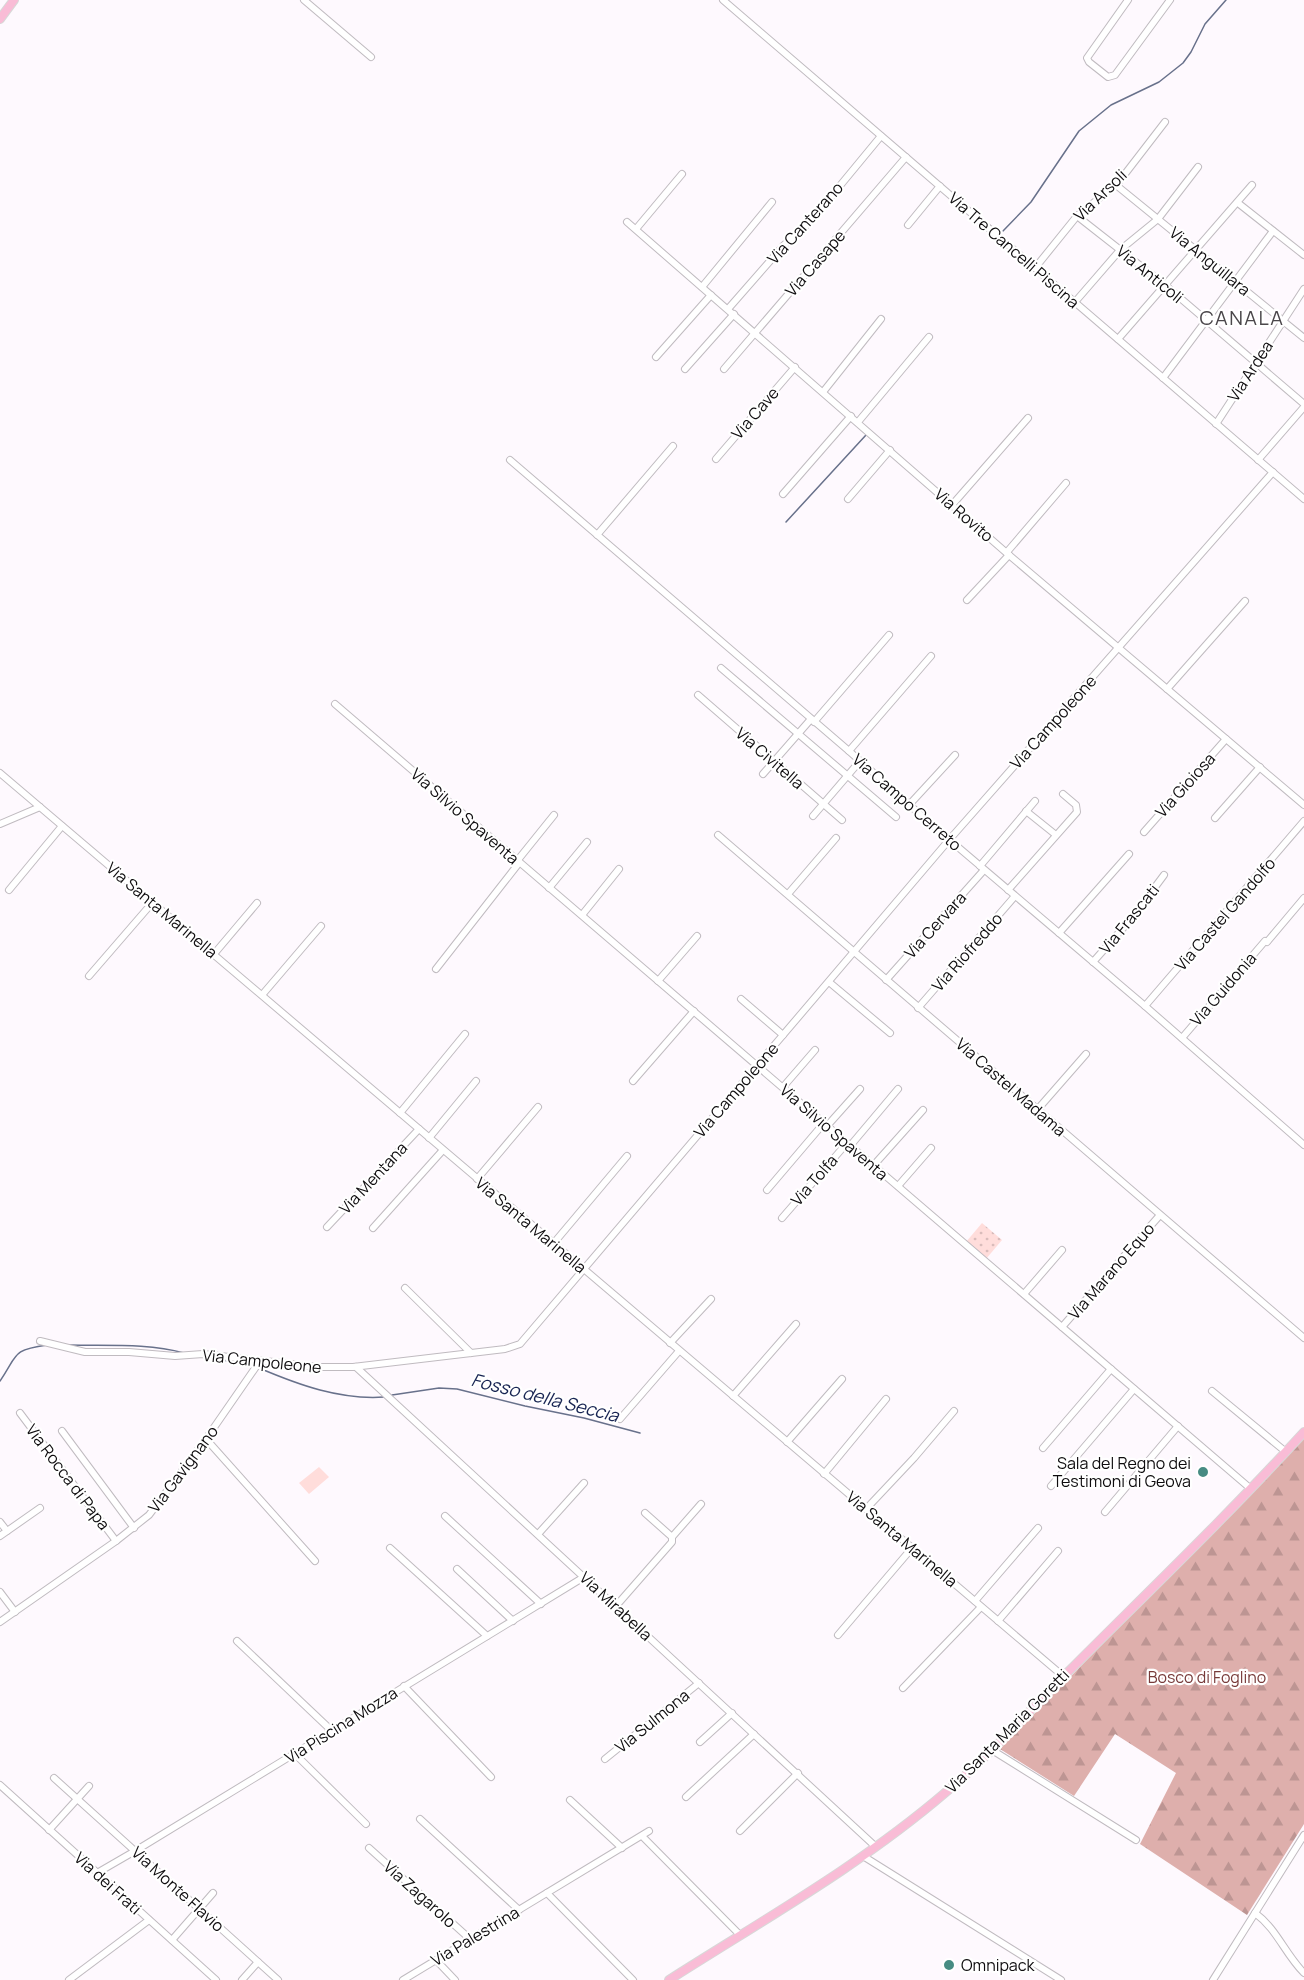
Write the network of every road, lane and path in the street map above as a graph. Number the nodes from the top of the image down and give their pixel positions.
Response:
1 (14, 0) edge
2 (304, 0) edge
3 (723, 0) edge
4 (1128, 0) edge
5 (1170, 0) edge
6 (0, 19) edge
7 (371, 57) dead end
8 (1165, 122) dead end
9 (881, 136) junction
10 (906, 157) junction
11 (1198, 167) dead end
12 (682, 174) dead end
13 (1116, 185) junction
14 (1252, 185) dead end
15 (940, 186) junction
16 (772, 202) dead end
17 (1238, 203) junction
18 (1077, 216) junction
19 (1158, 219) junction
20 (627, 222) dead end
21 (908, 225) dead end
22 (636, 229) junction
23 (1273, 231) junction
24 (1120, 250) junction
25 (1196, 250) junction
26 (1304, 255) edge
27 (1035, 268) junction
28 (1235, 282) junction
29 (1165, 285) junction
30 (702, 287) junction
31 (1304, 289) edge
32 (711, 295) junction
33 (1075, 302) junction
34 (728, 309) junction
35 (734, 314) junction
36 (881, 319) dead end
37 (1206, 320) junction
38 (1282, 320) junction
39 (755, 333) junction
40 (929, 337) dead end
41 (1304, 338) edge
42 (1118, 339) junction
43 (656, 357) dead end
44 (1256, 362) junction
45 (795, 367) junction
46 (685, 369) dead end
47 (724, 369) dead end
48 (1163, 378) junction
49 (823, 392) junction
50 (1304, 406) edge
51 (851, 416) junction
52 (1028, 418) dead end
53 (858, 422) junction
54 (1216, 424) junction
55 (674, 446) dead end
56 (890, 450) junction
57 (716, 459) dead end
58 (510, 460) dead end
59 (1258, 460) junction
60 (1272, 472) junction
61 (1066, 483) dead end
62 (783, 494) dead end
63 (1303, 497) edge
64 (848, 500) dead end
65 (952, 505) junction
66 (597, 535) junction
67 (1008, 554) junction
68 (967, 600) dead end
69 (1245, 601) dead end
70 (889, 635) dead end
71 (1119, 648) junction
72 (931, 656) dead end
73 (722, 668) dead end
74 (1167, 689) junction
75 (698, 695) dead end
76 (335, 704) dead end
77 (813, 720) junction
78 (799, 734) junction
79 (1226, 739) junction
80 (849, 751) junction
81 (955, 755) dead end
82 (774, 761) junction
83 (860, 761) junction
84 (1260, 767) junction
85 (0, 773) edge
86 (763, 774) dead end
87 (848, 776) junction
88 (1063, 794) dead end
89 (1035, 801) dead end
90 (824, 804) junction
91 (909, 805) junction
92 (1304, 805) edge
93 (40, 807) junction
94 (1026, 811) junction
95 (554, 815) dead end
96 (813, 816) dead end
97 (896, 817) dead end
98 (1215, 818) dead end
99 (842, 820) dead end
100 (1304, 822) edge
101 (0, 824) edge
102 (63, 826) junction
103 (1144, 832) dead end
104 (718, 835) dead end
105 (1056, 835) junction
106 (836, 838) dead end
107 (949, 840) junction
108 (587, 842) dead end
109 (1129, 854) dead end
110 (518, 862) junction
111 (982, 868) junction
112 (619, 869) dead end
113 (1164, 875) dead end
114 (549, 888) junction
115 (9, 890) dead end
116 (1008, 890) junction
117 (788, 894) junction
118 (1015, 896) junction
119 (1304, 898) edge
120 (153, 902) junction
121 (257, 903) dead end
122 (582, 915) junction
123 (321, 926) dead end
124 (1059, 933) junction
125 (697, 936) dead end
126 (855, 952) junction
127 (214, 954) junction
128 (1093, 962) junction
129 (436, 969) dead end
130 (89, 976) dead end
131 (886, 980) junction
132 (658, 981) junction
133 (829, 982) junction
134 (262, 995) junction
135 (741, 999) dead end
136 (1145, 1006) junction
137 (918, 1008) junction
138 (694, 1011) junction
139 (890, 1033) dead end
140 (465, 1034) dead end
141 (783, 1035) junction
142 (1182, 1038) junction
143 (815, 1050) dead end
144 (1086, 1054) dead end
145 (757, 1065) junction
146 (476, 1081) dead end
147 (633, 1081) dead end
148 (783, 1087) junction
149 (860, 1089) dead end
150 (898, 1089) dead end
151 (538, 1107) dead end
152 (922, 1110) dead end
153 (1037, 1110) junction
154 (400, 1113) junction
155 (825, 1125) junction
156 (419, 1130) junction
157 (429, 1138) junction
158 (848, 1144) junction
159 (1304, 1145) edge
160 (931, 1148) dead end
161 (443, 1150) junction
162 (627, 1156) dead end
163 (873, 1166) junction
164 (477, 1179) junction
165 (898, 1186) junction
166 (767, 1190) dead end
167 (1160, 1215) junction
168 (782, 1218) dead end
169 (327, 1227) dead end
170 (373, 1228) dead end
171 (553, 1244) junction
172 (1062, 1250) dead end
173 (583, 1269) junction
174 (405, 1288) dead end
175 (1023, 1294) junction
176 (711, 1299) dead end
177 (796, 1324) dead end
178 (1062, 1327) junction
179 (1304, 1338) edge
180 (40, 1341) dead end
181 (670, 1343) junction
182 (680, 1351) junction
183 (471, 1353) junction
184 (260, 1361) junction
185 (356, 1366) junction
186 (1111, 1369) junction
187 (842, 1379) dead end
188 (1134, 1389) junction
189 (1212, 1390) dead end
190 (733, 1396) junction
191 (886, 1400) dead end
192 (954, 1411) dead end
193 (20, 1413) dead end
194 (620, 1419) dead end
195 (1178, 1426) junction
196 (62, 1431) dead end
197 (1304, 1432) edge
198 (206, 1439) junction
199 (787, 1442) junction
200 (1043, 1448) dead end
201 (1286, 1452) junction
202 (824, 1474) junction
203 (585, 1483) dead end
204 (1051, 1486) dead end
205 (1251, 1490) junction
206 (701, 1504) dead end
207 (39, 1508) dead end
208 (866, 1509) junction
209 (1105, 1512) dead end
210 (645, 1513) dead end
211 (445, 1516) dead end
212 (0, 1522) edge
213 (134, 1528) junction
214 (1038, 1528) dead end
215 (7, 1531) junction
216 (538, 1533) junction
217 (0, 1536) edge
218 (672, 1537) junction
219 (116, 1541) junction
220 (390, 1548) dead end
221 (912, 1548) junction
222 (1058, 1551) dead end
223 (315, 1562) dead end
224 (457, 1569) dead end
225 (585, 1577) junction
226 (0, 1592) edge
227 (975, 1602) junction
228 (541, 1604) junction
229 (616, 1606) junction
230 (981, 1607) junction
231 (15, 1612) junction
232 (513, 1621) junction
233 (998, 1621) junction
234 (0, 1622) edge
235 (838, 1635) dead end
236 (487, 1636) junction
237 (237, 1641) dead end
238 (1063, 1676) junction
239 (699, 1683) junction
240 (404, 1686) junction
241 (903, 1688) dead end
242 (732, 1713) junction
243 (332, 1731) junction
244 (754, 1734) junction
245 (700, 1742) dead end
246 (992, 1750) junction
247 (294, 1754) junction
248 (605, 1759) dead end
249 (798, 1773) junction
250 (491, 1777) dead end
251 (54, 1778) dead end
252 (0, 1785) edge
253 (89, 1786) dead end
254 (686, 1797) dead end
255 (77, 1799) junction
256 (570, 1800) dead end
257 (420, 1819) dead end
258 (366, 1824) dead end
259 (49, 1830) junction
260 (740, 1831) dead end
261 (649, 1832) dead end
262 (1304, 1835) edge
263 (642, 1836) junction
264 (1136, 1840) dead end
265 (876, 1847) junction
266 (369, 1848) dead end
267 (622, 1848) junction
268 (135, 1851) junction
269 (863, 1856) junction
270 (97, 1872) junction
271 (213, 1893) dead end
272 (547, 1893) junction
273 (199, 1909) junction
274 (519, 1910) junction
275 (1255, 1913) junction
276 (149, 1920) junction
277 (740, 1935) junction
278 (470, 1939) junction
279 (172, 1940) junction
280 (436, 1960) junction
281 (258, 1962) junction
282 (1303, 1977) edge
283 (69, 1980) edge
284 (216, 1980) edge
285 (242, 1980) edge
286 (278, 1980) edge
287 (403, 1980) edge
288 (455, 1980) edge
289 (633, 1980) edge
290 (669, 1980) edge
291 (1061, 1980) edge
292 (1213, 1980) edge

1 - 6 main road
2 - 7 street
3 - 9 street, Via Tre Cancelli Piscina
4 - 5 street
8 - 13 street, Via Arsoli
9 - 10 street, Via Tre Cancelli Piscina
9 - 34 street, Via Canterano
10 - 15 street, Via Tre Cancelli Piscina
10 - 39 street, Via Casape
11 - 19 street
12 - 22 street
13 - 18 street, Via Arsoli
13 - 19 street, Via Anguillara
14 - 17 street
15 - 21 street
15 - 27 street, Via Tre Cancelli Piscina
16 - 30 street
17 - 23 street
17 - 25 street
18 - 24 street, Via Anticoli
18 - 27 street, Via Arsoli
19 - 24 street
19 - 25 street, Via Anguillara
20 - 22 street, Via Rovito
22 - 30 street, Via Rovito
23 - 26 street
23 - 28 street
24 - 29 street, Via Anticoli
24 - 33 street
25 - 28 street, Via Anguillara
25 - 29 street
27 - 33 street, Via Tre Cancelli Piscina
28 - 37 street
28 - 38 street, Via Anguillara
29 - 37 street, Via Anticoli
29 - 42 street
30 - 32 street, Via Rovito
31 - 38 street, Via Ardea
32 - 34 street, Via Rovito
32 - 43 street
33 - 42 street, Via Tre Cancelli Piscina
34 - 35 street, Via Rovito
35 - 39 street, Via Rovito
35 - 46 street
36 - 49 street
37 - 44 street, Via Anticoli
37 - 48 street
38 - 41 street, Via Anguillara
38 - 44 street, Via Ardea
39 - 45 street, Via Rovito
39 - 47 street, Via Casape
40 - 53 street
42 - 48 street, Via Tre Cancelli Piscina
44 - 50 street, Via Anticoli
44 - 54 street, Via Ardea
45 - 49 street, Via Rovito
45 - 57 street, Via Cave
48 - 54 street, Via Tre Cancelli Piscina
49 - 51 street, Via Rovito
50 - 59 street
51 - 53 street, Via Rovito
51 - 62 street
52 - 65 street
53 - 56 street, Via Rovito
54 - 59 street, Via Tre Cancelli Piscina
55 - 66 street
56 - 64 street
56 - 65 street, Via Rovito
58 - 66 street, Via Campo Cerreto
59 - 60 street, Via Tre Cancelli Piscina
60 - 63 street, Via Tre Cancelli Piscina
60 - 71 street, Via Campoleone
61 - 67 street
65 - 67 street, Via Rovito
66 - 77 street, Via Campo Cerreto
67 - 68 street
67 - 71 street, Via Rovito
69 - 74 street
70 - 77 street
71 - 74 street, Via Rovito
71 - 107 street, Via Campoleone
72 - 80 street
73 - 78 street
74 - 79 street, Via Rovito
75 - 82 street, Via Civitella
76 - 110 street, Via Silvio Spaventa
77 - 78 street
77 - 80 street, Via Campo Cerreto
78 - 82 street
78 - 87 street
79 - 84 street, Via Rovito
79 - 103 street, Via Gioiosa
80 - 83 street, Via Campo Cerreto
81 - 91 street
82 - 86 street
82 - 90 street, Via Civitella
83 - 87 street
83 - 91 street, Via Campo Cerreto
84 - 92 street, Via Rovito
84 - 98 street
85 - 93 street, Via Santa Marinella
87 - 90 street
87 - 97 street
88 - 105 street
89 - 94 street, Via Cervara
90 - 96 street
90 - 99 street, Via Civitella
91 - 107 street, Via Campo Cerreto
93 - 101 street
93 - 102 street, Via Santa Marinella
94 - 105 street
94 - 111 street, Via Cervara
95 - 110 street
100 - 136 street, Via Castel Gandolfo
102 - 115 street
102 - 120 street, Via Santa Marinella
104 - 117 street, Via Castel Madama
105 - 116 street
106 - 117 street
107 - 111 street, Via Campo Cerreto
107 - 126 street, Via Campoleone
108 - 114 street
109 - 124 street
110 - 114 street, Via Silvio Spaventa
110 - 129 street
111 - 116 street, Via Campo Cerreto
111 - 131 street, Via Cervara
112 - 122 street
113 - 128 street, Via Frascati
114 - 122 street, Via Silvio Spaventa
116 - 118 street, Via Campo Cerreto
117 - 126 street, Via Castel Madama
118 - 124 street, Via Campo Cerreto
118 - 137 street, Via Riofreddo
119 - 142 street, Via Guidonia
120 - 127 street, Via Santa Marinella
120 - 130 street
121 - 127 street
122 - 132 street, Via Silvio Spaventa
123 - 134 street
124 - 128 street, Via Campo Cerreto
125 - 132 street
126 - 131 street, Via Castel Madama
126 - 133 street, Via Campoleone
127 - 134 street, Via Santa Marinella
128 - 136 street, Via Campo Cerreto
131 - 137 street, Via Castel Madama
132 - 138 street, Via Silvio Spaventa
133 - 139 street
133 - 141 street, Via Campoleone
134 - 154 street, Via Santa Marinella
135 - 141 street
136 - 142 street, Via Campo Cerreto
137 - 153 street, Via Castel Madama
138 - 145 street, Via Silvio Spaventa
138 - 147 street
140 - 154 street
141 - 145 street, Via Campoleone
142 - 159 street, Via Campo Cerreto
143 - 148 street
144 - 153 street
145 - 148 street, Via Silvio Spaventa
145 - 173 street, Via Campoleone
146 - 157 street
148 - 155 street, Via Silvio Spaventa
149 - 155 street
150 - 158 street, Via Tolfa
151 - 164 street
152 - 163 street
153 - 167 street, Via Castel Madama
154 - 156 street, Via Santa Marinella
155 - 158 street, Via Silvio Spaventa
155 - 166 street
156 - 157 street, Via Santa Marinella
156 - 169 street, Via Mentana
157 - 161 street, Via Santa Marinella
158 - 163 street, Via Silvio Spaventa
158 - 168 street, Via Tolfa
160 - 165 street
161 - 164 street, Via Santa Marinella
161 - 170 street
162 - 171 street
163 - 165 street, Via Silvio Spaventa
164 - 171 street, Via Santa Marinella
165 - 175 street, Via Silvio Spaventa
167 - 178 street, Via Marano Equo
167 - 179 street, Via Castel Madama
171 - 173 street, Via Santa Marinella
172 - 175 street
173 - 181 street, Via Santa Marinella
173 - 183 street, Via Campoleone
174 - 183 street
175 - 178 street, Via Silvio Spaventa
176 - 181 street
177 - 190 street
178 - 186 street, Via Silvio Spaventa
180 - 184 street, Via Campoleone
181 - 182 street, Via Santa Marinella
182 - 190 street, Via Santa Marinella
182 - 194 street
183 - 185 street, Via Campoleone
184 - 185 street, Via Campoleone
184 - 198 street, Via Gavignano
185 - 216 street, Via Mirabella
186 - 188 street, Via Silvio Spaventa
186 - 200 street
187 - 199 street
188 - 195 street, Via Silvio Spaventa
188 - 204 street
189 - 201 street
190 - 199 street, Via Santa Marinella
191 - 202 street
192 - 208 street
193 - 219 street, Via Rocca di Papa
195 - 205 street, Via Silvio Spaventa
195 - 209 street
196 - 213 street
197 - 201 main road, Via Santa Maria Goretti
198 - 213 street, Via Gavignano
198 - 223 street
199 - 202 street, Via Santa Marinella
201 - 205 main road, Via Santa Maria Goretti
202 - 208 street, Via Santa Marinella
203 - 216 street
205 - 238 main road, Via Santa Maria Goretti
206 - 218 street
207 - 215 street
208 - 221 street, Via Santa Marinella
210 - 218 street
211 - 228 street
212 - 215 street
213 - 219 street, Via Gavignano
214 - 227 street
215 - 217 street
216 - 225 street, Via Mirabella
218 - 229 street
219 - 231 street, Via Gavignano
220 - 236 street
221 - 227 street, Via Santa Marinella
221 - 235 street
222 - 233 street
224 - 232 street
225 - 228 street, Via Piscina Mozza
225 - 229 street, Via Mirabella
226 - 231 street
227 - 230 street, Via Santa Marinella
228 - 232 street, Via Piscina Mozza
229 - 239 street, Via Mirabella
230 - 233 street, Via Santa Marinella
230 - 241 street
231 - 234 street, Via Gavignano
232 - 236 street, Via Piscina Mozza
233 - 238 street, Via Santa Marinella
236 - 240 street, Via Piscina Mozza
237 - 243 street
238 - 246 main road, Via Santa Maria Goretti
239 - 242 street, Via Mirabella
239 - 248 street, Via Sulmona
240 - 243 street, Via Piscina Mozza
240 - 250 street
242 - 244 street, Via Mirabella
242 - 245 street
243 - 247 street, Via Piscina Mozza
244 - 249 street, Via Mirabella
244 - 254 street
246 - 264 street
246 - 265 main road, Via Santa Maria Goretti
247 - 258 street
247 - 268 street, Via Piscina Mozza
249 - 260 street
249 - 265 street, Via Mirabella
251 - 255 street, Via Monte Flavio
252 - 259 street, Via dei Frati
253 - 255 street
255 - 259 street
255 - 268 street, Via Monte Flavio
256 - 267 street
257 - 274 street
259 - 270 street, Via dei Frati
261 - 263 street, Via Palestrina
262 - 275 street
263 - 267 street, Via Palestrina
263 - 277 street
265 - 269 main road, Via Santa Maria Goretti
266 - 278 street, Via Zagarolo
267 - 272 street, Via Palestrina
268 - 270 street, Via Piscina Mozza
268 - 273 street, Via Monte Flavio
269 - 277 main road, Via Santa Maria Goretti
269 - 291 street
270 - 276 street, Via dei Frati
271 - 273 street
272 - 274 street, Via Palestrina
272 - 289 street
273 - 279 street
273 - 281 street, Via Monte Flavio
274 - 278 street, Via Palestrina
275 - 282 street
275 - 292 street
276 - 279 street, Via dei Frati
276 - 283 street
277 - 290 main road, Via Santa Maria Goretti
278 - 280 street, Via Palestrina
279 - 284 street, Via dei Frati
280 - 287 street, Via Palestrina
280 - 288 street
281 - 285 street
281 - 286 street, Via Monte Flavio

